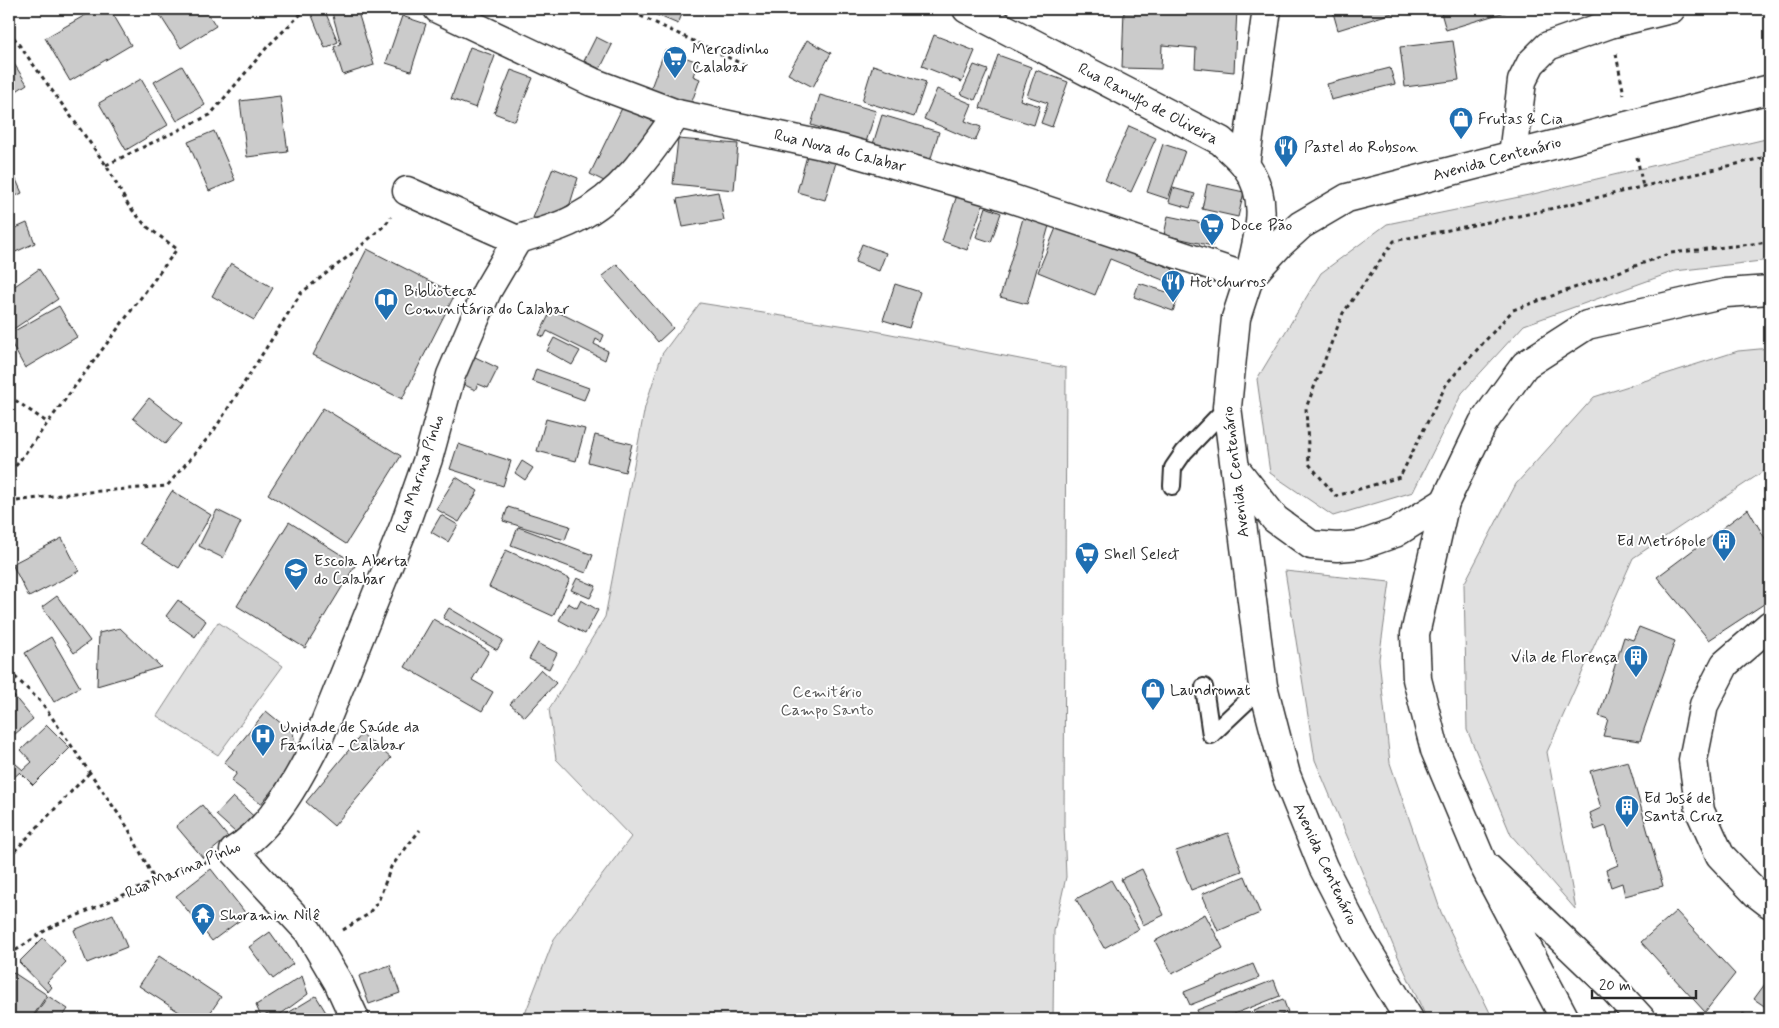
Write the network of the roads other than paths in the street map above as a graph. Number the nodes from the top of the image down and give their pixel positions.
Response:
1 (438, 9) edge
2 (968, 9) edge
3 (1267, 9) edge
4 (1671, 9) edge
5 (1770, 89) edge
6 (677, 114) junction
7 (1513, 155) junction
8 (1245, 165) junction
9 (407, 191) road end
10 (517, 240) junction
11 (1250, 278) junction
12 (1770, 290) edge
13 (1227, 408) junction
14 (1235, 468) junction
15 (1172, 486) dead end
16 (1446, 502) junction
17 (1770, 625) edge
18 (1264, 686) junction
19 (1204, 687) dead end
20 (1483, 864) junction
21 (1770, 904) edge
22 (355, 1019) edge
23 (1409, 1019) edge
24 (1565, 1019) edge
25 (1641, 1019) edge

1 - 6 street, Rua Nova do Calabar
2 - 8 street, Rua Ranulfo de Oliveira
3 - 8 street
4 - 7 street
5 - 7 street, Avenida Centenário
6 - 10 street
6 - 11 street, Rua Nova do Calabar
7 - 11 street, Avenida Centenário
8 - 11 street, Rua Ranulfo de Oliveira
9 - 10 street
10 - 22 street, Rua Marina Pinho
11 - 13 street, Avenida Centenário
12 - 16 street
13 - 14 street, Avenida Centenário
13 - 15 lane
14 - 16 street
14 - 18 street, Avenida Centenário
16 - 20 street
17 - 21 street
18 - 19 lane
18 - 23 street, Avenida Centenário
20 - 24 street
20 - 25 street

